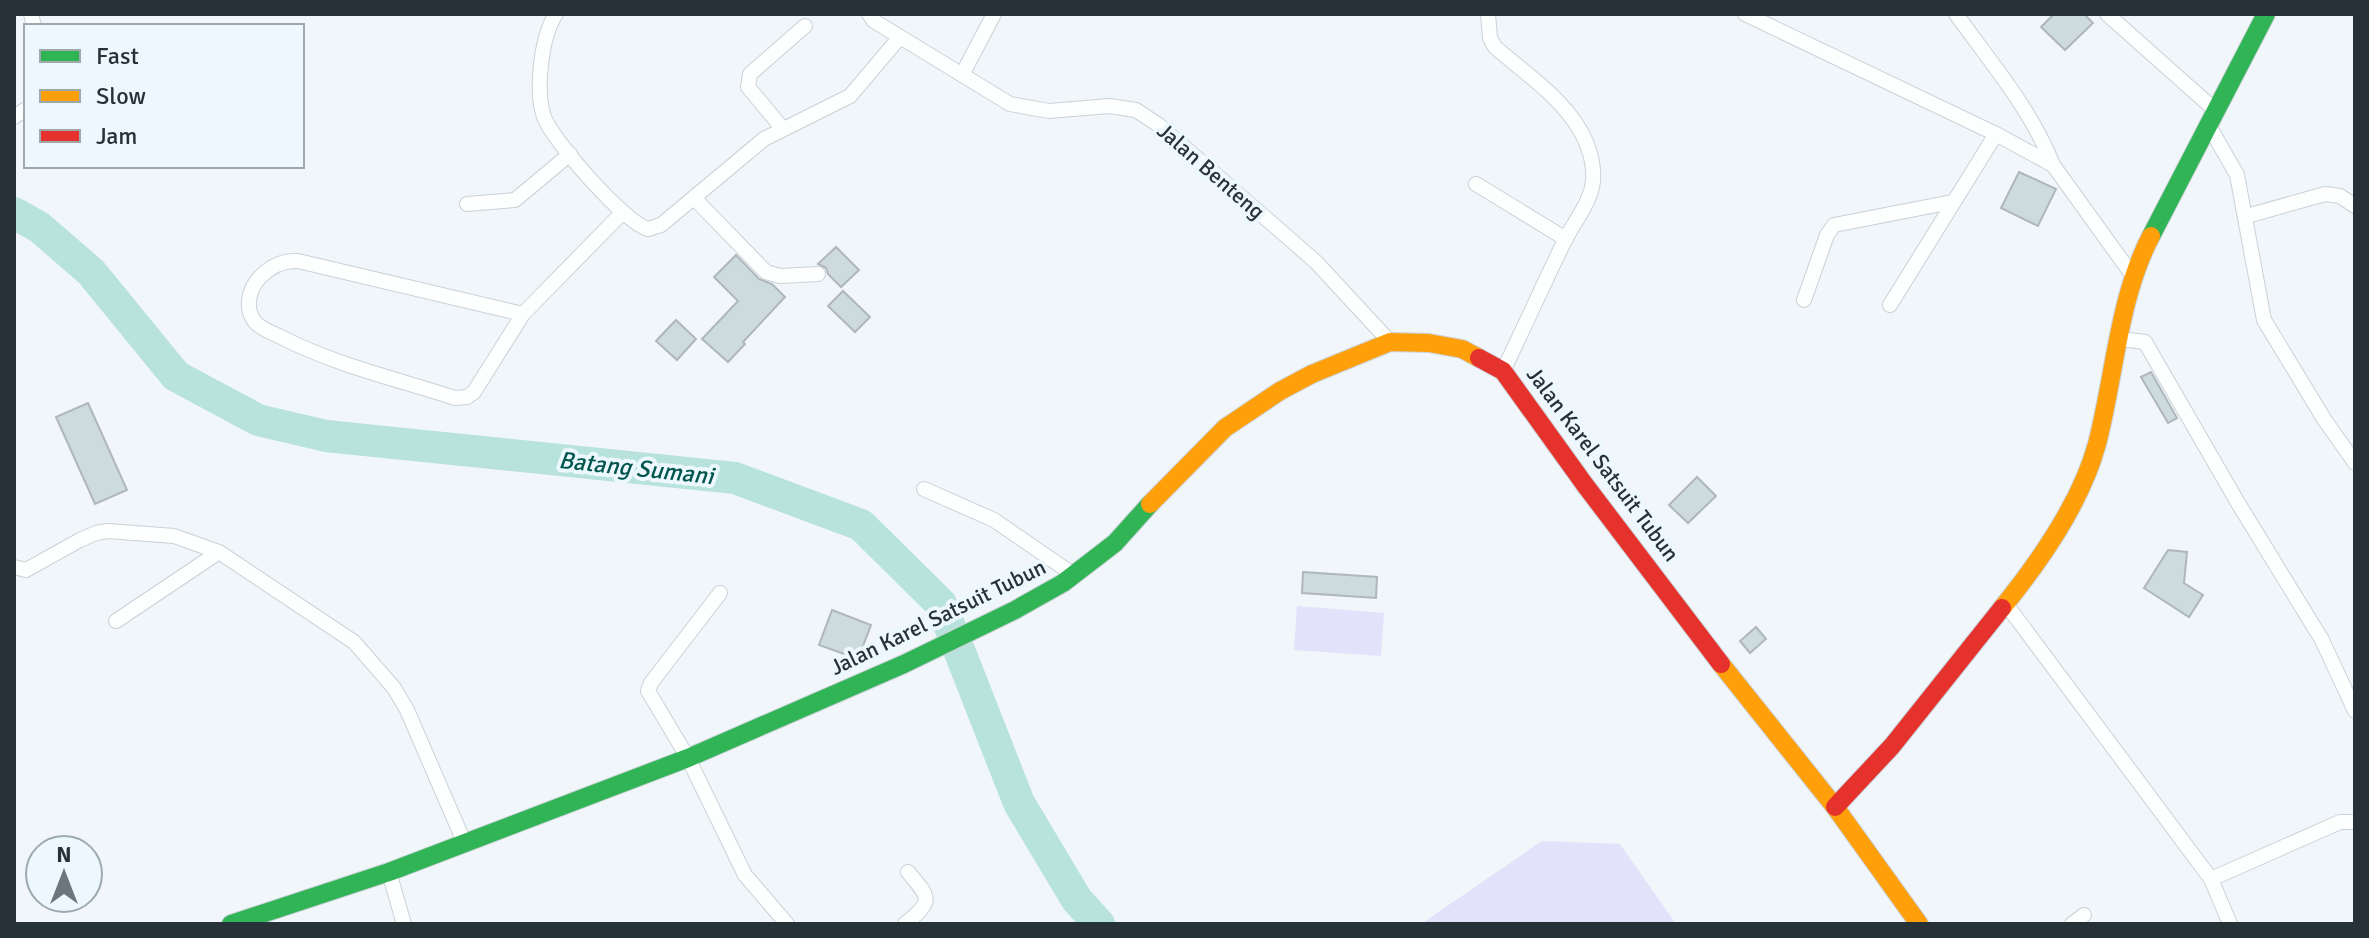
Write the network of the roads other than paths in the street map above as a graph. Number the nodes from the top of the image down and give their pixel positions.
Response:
1 (556, 14) edge
2 (869, 14) edge
3 (994, 14) edge
4 (1488, 14) edge
5 (1745, 14) edge
6 (1956, 14) edge
7 (2107, 14) edge
8 (2266, 14) edge
9 (805, 26) dead end
10 (900, 37) junction
11 (962, 75) junction
12 (2211, 117) junction
13 (783, 129) junction
14 (1996, 134) junction
15 (570, 154) junction
16 (2053, 165) junction
17 (1476, 184) dead end
18 (694, 198) junction
19 (1952, 202) junction
20 (467, 204) dead end
21 (2355, 206) edge
22 (622, 213) junction
23 (2247, 216) junction
24 (1566, 239) junction
25 (818, 274) dead end
26 (2133, 276) junction
27 (1804, 300) dead end
28 (1890, 305) dead end
29 (523, 314) junction
30 (2121, 339) junction
31 (1390, 342) junction
32 (1503, 371) junction
33 (2355, 463) edge
34 (924, 489) dead end
35 (219, 552) junction
36 (14, 567) edge
37 (1074, 575) junction
38 (720, 593) dead end
39 (2006, 604) junction
40 (116, 621) dead end
41 (2355, 711) edge
42 (688, 758) junction
43 (1835, 807) junction
44 (2355, 822) edge
45 (465, 844) junction
46 (389, 872) junction
47 (908, 872) dead end
48 (2211, 879) junction
49 (231, 924) edge
50 (404, 924) edge
51 (787, 924) edge
52 (905, 924) edge
53 (1919, 924) edge
54 (2230, 924) edge

1 - 15 street
2 - 10 street, Jalan Benteng
3 - 11 street
4 - 24 street
5 - 14 street
6 - 16 street
7 - 12 street
8 - 12 street
9 - 13 street
10 - 11 street, Jalan Benteng
10 - 13 street
11 - 31 street, Jalan Benteng
12 - 23 street
12 - 26 street
13 - 18 street
14 - 16 street
14 - 19 street
15 - 20 street
15 - 22 street
16 - 26 street
17 - 24 street
18 - 22 street
18 - 25 street
19 - 27 street
19 - 28 street
21 - 23 street
22 - 29 street
23 - 33 street
24 - 32 street
26 - 30 street
29 - 29 street
30 - 39 street
30 - 41 street
31 - 32 street, Jalan Karel Satsuit Tubun
31 - 37 street, Jalan Karel Satsuit Tubun
32 - 43 street, Jalan Karel Satsuit Tubun
34 - 37 street
35 - 36 street
35 - 40 street
35 - 45 street
37 - 42 street, Jalan Karel Satsuit Tubun
38 - 42 street
39 - 43 street
39 - 48 street
42 - 45 street, Jalan Karel Satsuit Tubun
42 - 51 street
43 - 53 street, Jalan Karel Satsuit Tubun
44 - 48 street
45 - 46 street, Jalan Karel Satsuit Tubun
46 - 49 street, Jalan Karel Satsuit Tubun
46 - 50 street
47 - 52 street
48 - 54 street

